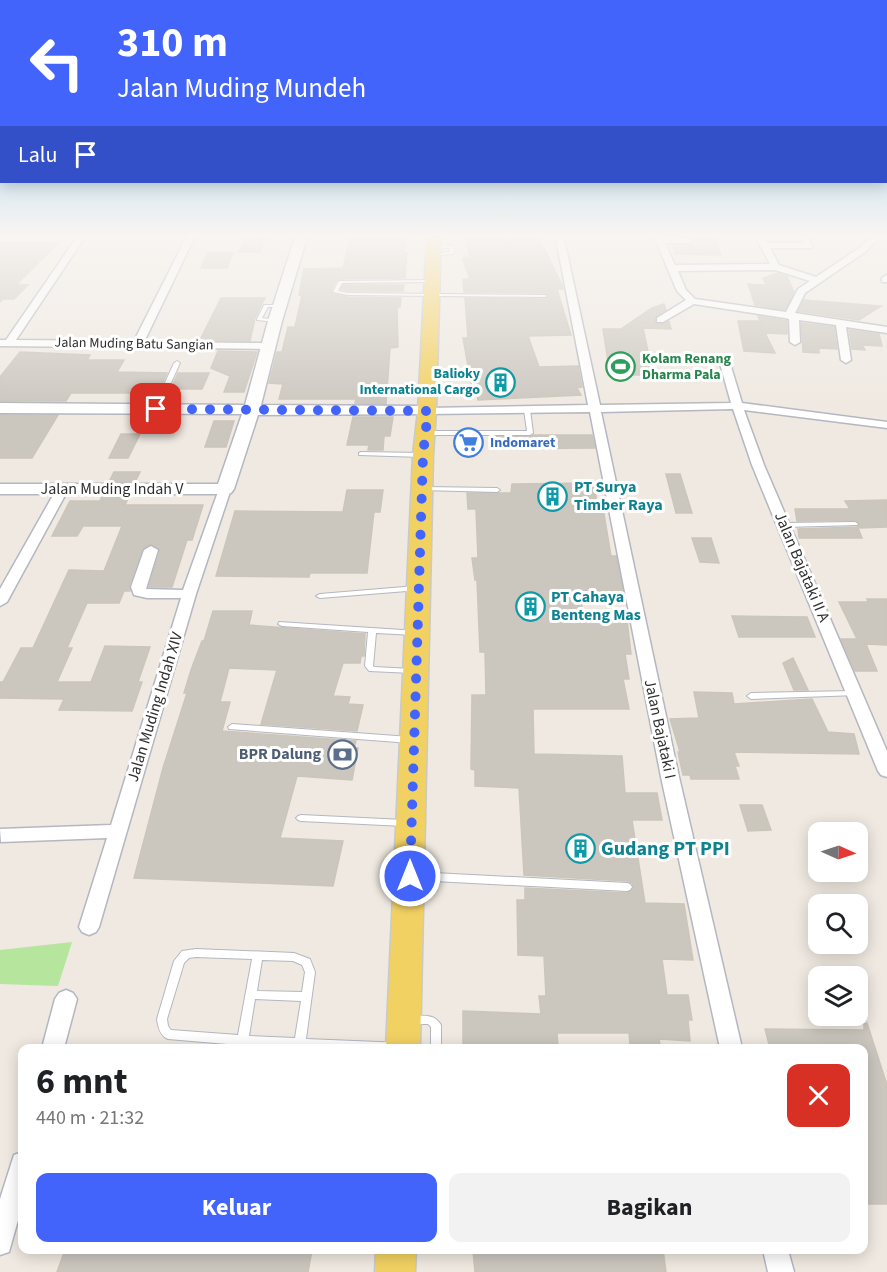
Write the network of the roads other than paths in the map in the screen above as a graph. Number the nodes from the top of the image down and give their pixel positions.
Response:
1 (40, 293) edge
2 (163, 293) edge
3 (284, 293) edge
4 (388, 293) edge
5 (415, 293) edge
6 (432, 293) edge
7 (508, 293) edge
8 (571, 293) edge
9 (683, 293) edge
10 (800, 293) edge
11 (545, 296) dead end
12 (692, 301) junction
13 (792, 317) junction
14 (660, 320) dead end
15 (841, 323) junction
16 (886, 328) edge
17 (795, 342) dead end
18 (4, 343) edge
19 (138, 343) junction
20 (268, 346) junction
21 (724, 360) dead end
22 (846, 360) dead end
23 (177, 363) dead end
24 (736, 406) junction
25 (0, 408) edge
26 (594, 408) junction
27 (156, 409) junction
28 (252, 409) junction
29 (527, 410) junction
30 (887, 426) edge
31 (426, 433) junction
32 (362, 454) dead end
33 (0, 489) edge
34 (225, 489) junction
35 (422, 489) junction
36 (62, 490) junction
37 (497, 490) dead end
38 (855, 524) dead end
39 (785, 525) junction
40 (151, 550) dead end
41 (421, 588) junction
42 (189, 594) junction
43 (320, 596) dead end
44 (0, 602) edge
45 (282, 624) dead end
46 (372, 632) junction
47 (418, 633) junction
48 (416, 671) junction
49 (854, 693) junction
50 (751, 696) dead end
51 (232, 727) dead end
52 (414, 740) junction
53 (887, 771) edge
54 (301, 818) dead end
55 (411, 824) junction
56 (117, 831) junction
57 (1, 835) edge
58 (410, 876) junction
59 (627, 887) dead end
60 (89, 927) dead end
61 (258, 956) junction
62 (251, 995) junction
63 (307, 996) junction
64 (66, 999) dead end
65 (405, 1020) junction
66 (243, 1039) junction
67 (300, 1043) junction
68 (54, 1044) edge
69 (321, 1044) edge
70 (403, 1044) edge
71 (436, 1044) edge
72 (730, 1044) edge
73 (18, 1178) edge
74 (0, 1243) edge
75 (396, 1254) edge
76 (777, 1254) edge
77 (395, 1272) edge
78 (782, 1272) edge

1 - 18 street
2 - 19 street
3 - 20 street
4 - 5 lane
6 - 31 main road
7 - 11 lane
8 - 26 street, Jalan Bajataki I
9 - 12 street
10 - 13 street
12 - 13 street
12 - 14 street
13 - 15 street
13 - 17 street
15 - 16 street
15 - 22 street
18 - 19 street, Jalan Muding Batu Sangian
19 - 20 street, Jalan Muding Batu Sangian
20 - 28 street
21 - 24 street, Jalan Bajataki II A
23 - 27 lane
24 - 26 street
24 - 30 street
24 - 39 street, Jalan Bajataki II A
25 - 27 street
26 - 29 street
26 - 72 street, Jalan Bajataki I
27 - 28 street
28 - 31 street
28 - 34 street
29 - 31 street
29 - 31 lane
31 - 32 lane
31 - 35 main road
33 - 36 street, Jalan Muding Indah V
34 - 36 street, Jalan Muding Indah V
34 - 42 street, Jalan Muding Indah XIV
35 - 37 lane
35 - 41 main road
36 - 44 street
38 - 39 lane
39 - 49 street, Jalan Bajataki II A
40 - 42 street
41 - 43 lane
41 - 47 main road
42 - 56 street, Jalan Muding Indah XIV
45 - 46 lane
46 - 47 lane
46 - 48 lane
47 - 48 main road
48 - 52 main road
49 - 50 lane
49 - 53 street, Jalan Bajataki II A
51 - 52 lane
52 - 55 main road
54 - 55 lane
55 - 58 main road
56 - 57 street
56 - 60 street, Jalan Muding Indah XIV
58 - 59 lane
58 - 65 main road
61 - 62 lane
61 - 63 lane
61 - 66 lane
62 - 63 lane
62 - 66 lane
63 - 67 lane
64 - 68 street
65 - 70 main road
65 - 71 lane
66 - 67 lane
67 - 69 lane
73 - 74 street
75 - 77 main road
76 - 78 street

